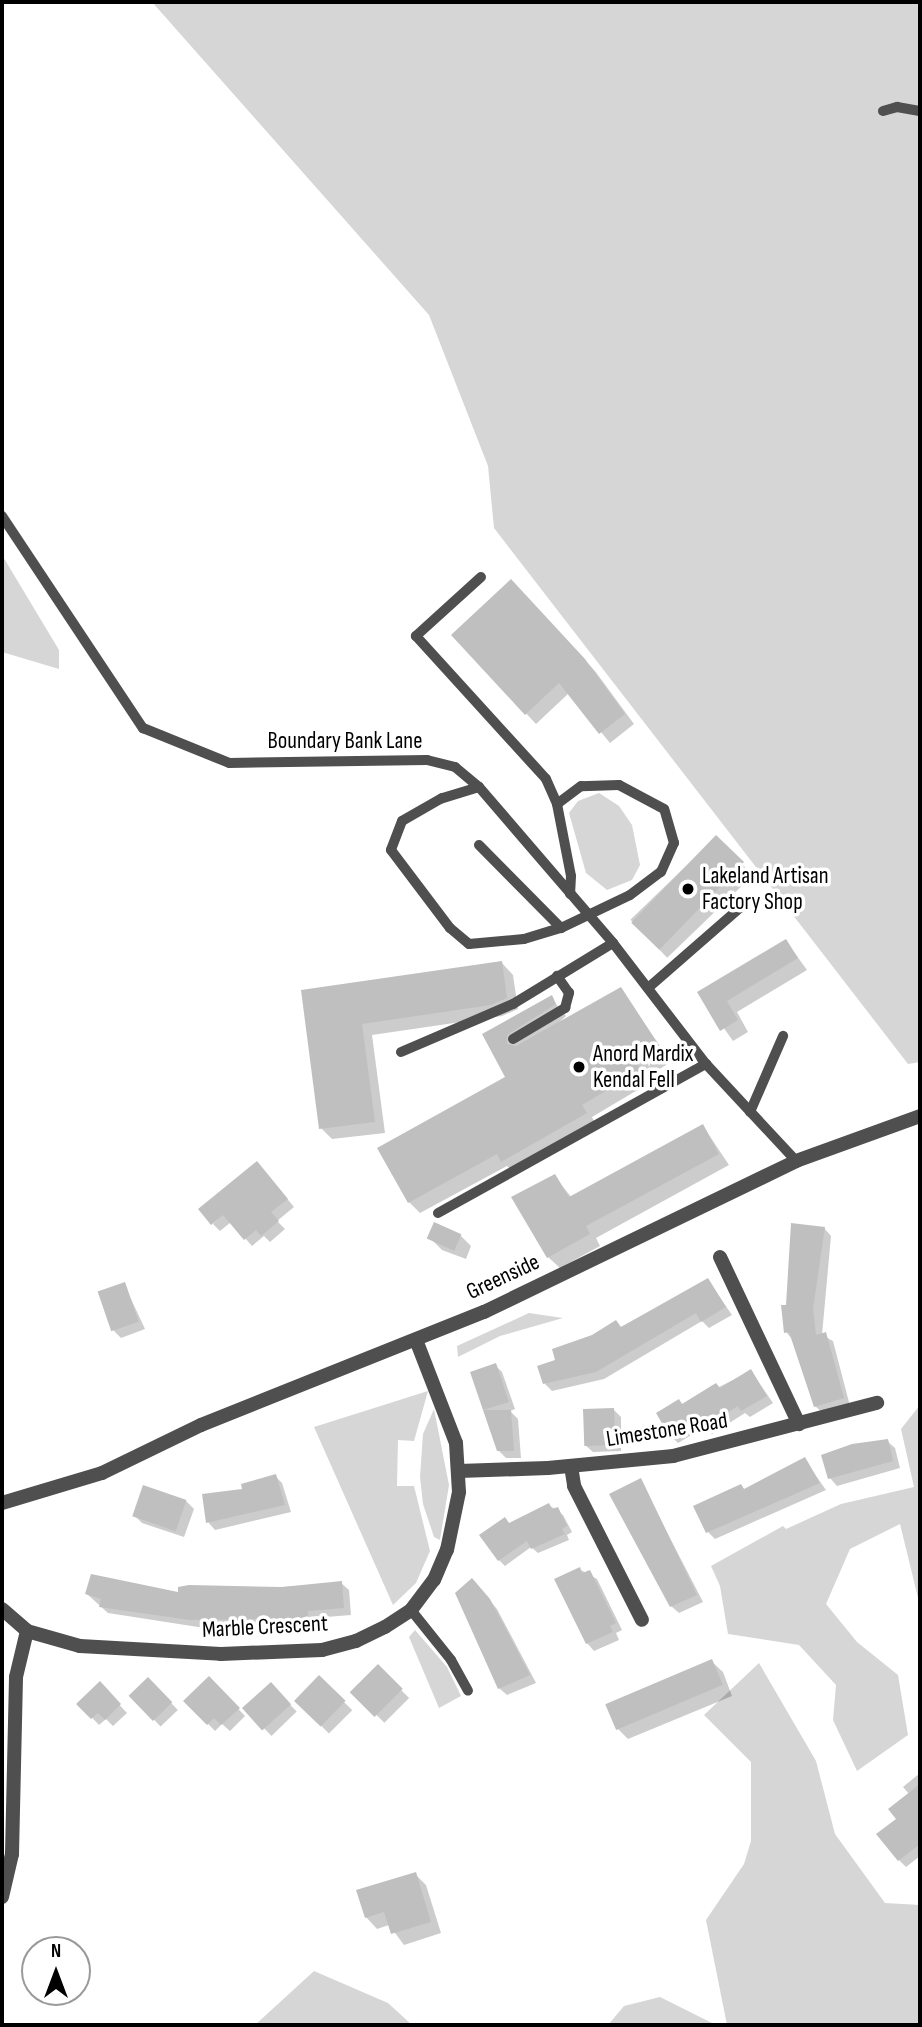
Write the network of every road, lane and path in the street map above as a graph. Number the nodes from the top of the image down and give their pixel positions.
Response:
1 (883, 111) dead end
2 (920, 111) edge
3 (2, 516) edge
4 (481, 577) dead end
5 (479, 787) junction
6 (556, 804) junction
7 (479, 845) dead end
8 (570, 894) junction
9 (750, 899) dead end
10 (587, 917) junction
11 (561, 928) junction
12 (613, 943) junction
13 (557, 976) junction
14 (648, 988) junction
15 (783, 1036) dead end
16 (513, 1040) dead end
17 (401, 1052) dead end
18 (706, 1064) junction
19 (750, 1112) junction
20 (920, 1116) edge
21 (796, 1161) junction
22 (438, 1213) dead end
23 (720, 1257) dead end
24 (416, 1340) junction
25 (877, 1403) dead end
26 (799, 1424) junction
27 (571, 1466) junction
28 (459, 1471) junction
29 (2, 1503) edge
30 (2, 1609) edge
31 (411, 1610) junction
32 (642, 1620) dead end
33 (27, 1632) junction
34 (468, 1691) dead end
35 (7, 1723) edge
36 (2, 1897) edge

1 - 2 lane
3 - 5 lane, Boundary Bank Lane
4 - 6 lane
5 - 8 lane, Boundary Bank Lane
5 - 11 lane
6 - 8 lane
6 - 10 lane
7 - 11 lane
8 - 10 lane, Boundary Bank Lane
9 - 14 lane
10 - 11 lane
10 - 12 lane, Boundary Bank Lane
12 - 13 lane
12 - 14 lane, Boundary Bank Lane
13 - 16 lane
13 - 17 lane
14 - 18 lane, Boundary Bank Lane
15 - 19 lane
18 - 19 lane, Boundary Bank Lane
18 - 22 lane
19 - 21 lane, Boundary Bank Lane
20 - 21 street, Greenside
21 - 24 street, Greenside
23 - 26 street
24 - 28 street, Marble Crescent
24 - 29 street, Greenside
25 - 26 street, Limestone Road
26 - 27 street, Limestone Road
27 - 28 street, Limestone Road
27 - 32 street
28 - 31 street, Marble Crescent
30 - 33 street, Marble Crescent
31 - 33 street, Marble Crescent
31 - 34 lane
33 - 35 street
35 - 36 street

